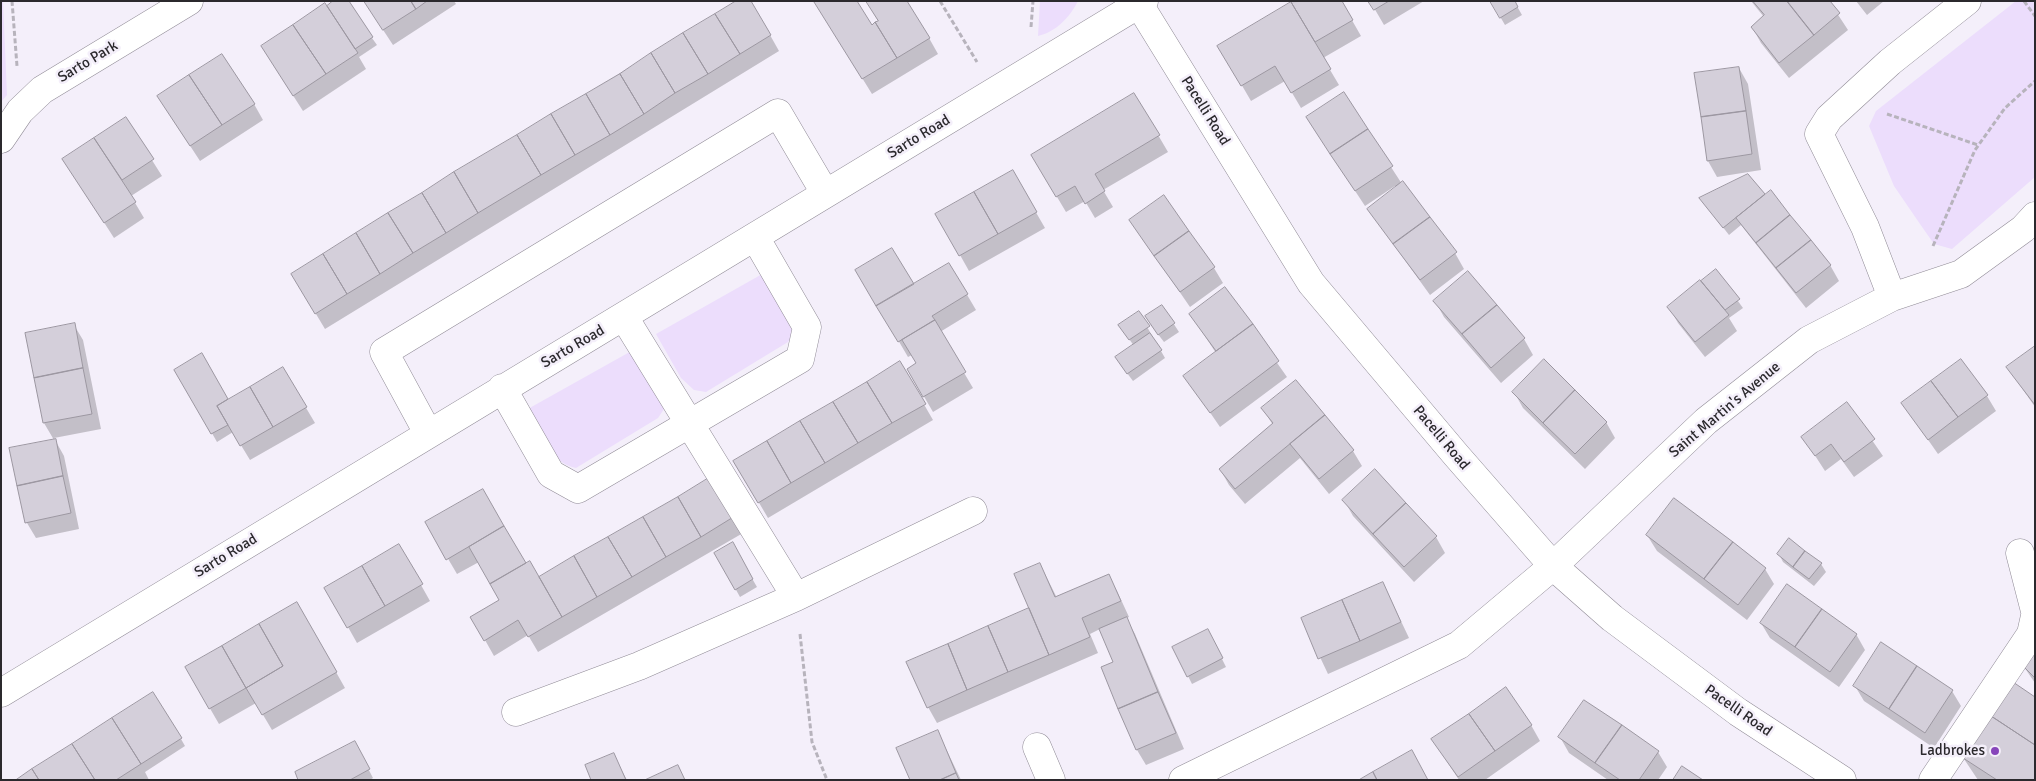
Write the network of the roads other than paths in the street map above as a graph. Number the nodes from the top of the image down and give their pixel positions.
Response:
1 (189, 1) edge
2 (1967, 1) edge
3 (1140, 2) edge
4 (1, 139) edge
5 (824, 193) junction
6 (2035, 216) edge
7 (755, 237) junction
8 (1902, 294) junction
9 (624, 317) junction
10 (502, 388) junction
11 (689, 424) junction
12 (428, 433) junction
13 (972, 511) dead end
14 (2020, 553) dead end
15 (1553, 566) junction
16 (796, 597) junction
17 (2035, 611) edge
18 (2035, 616) edge
19 (1, 693) edge
20 (516, 712) dead end
21 (1037, 747) dead end
22 (1051, 780) edge
23 (1183, 780) edge
24 (1842, 780) edge
25 (1933, 780) edge

1 - 4 street, Sarto Park
2 - 8 street
3 - 5 street, Sarto Road
3 - 15 street, Pacelli Road
5 - 7 street, Sarto Road
5 - 12 street
6 - 8 street, Saint Martin's Avenue
7 - 9 street, Sarto Road
7 - 11 street
8 - 15 street, Saint Martin's Avenue
9 - 10 street, Sarto Road
9 - 11 street
10 - 11 street
10 - 12 street, Sarto Road
11 - 16 street
12 - 19 street, Sarto Road
13 - 16 street
14 - 17 street
15 - 23 street, Saint Martin's Avenue
15 - 24 street, Pacelli Road
16 - 20 street
18 - 25 street
21 - 22 street

